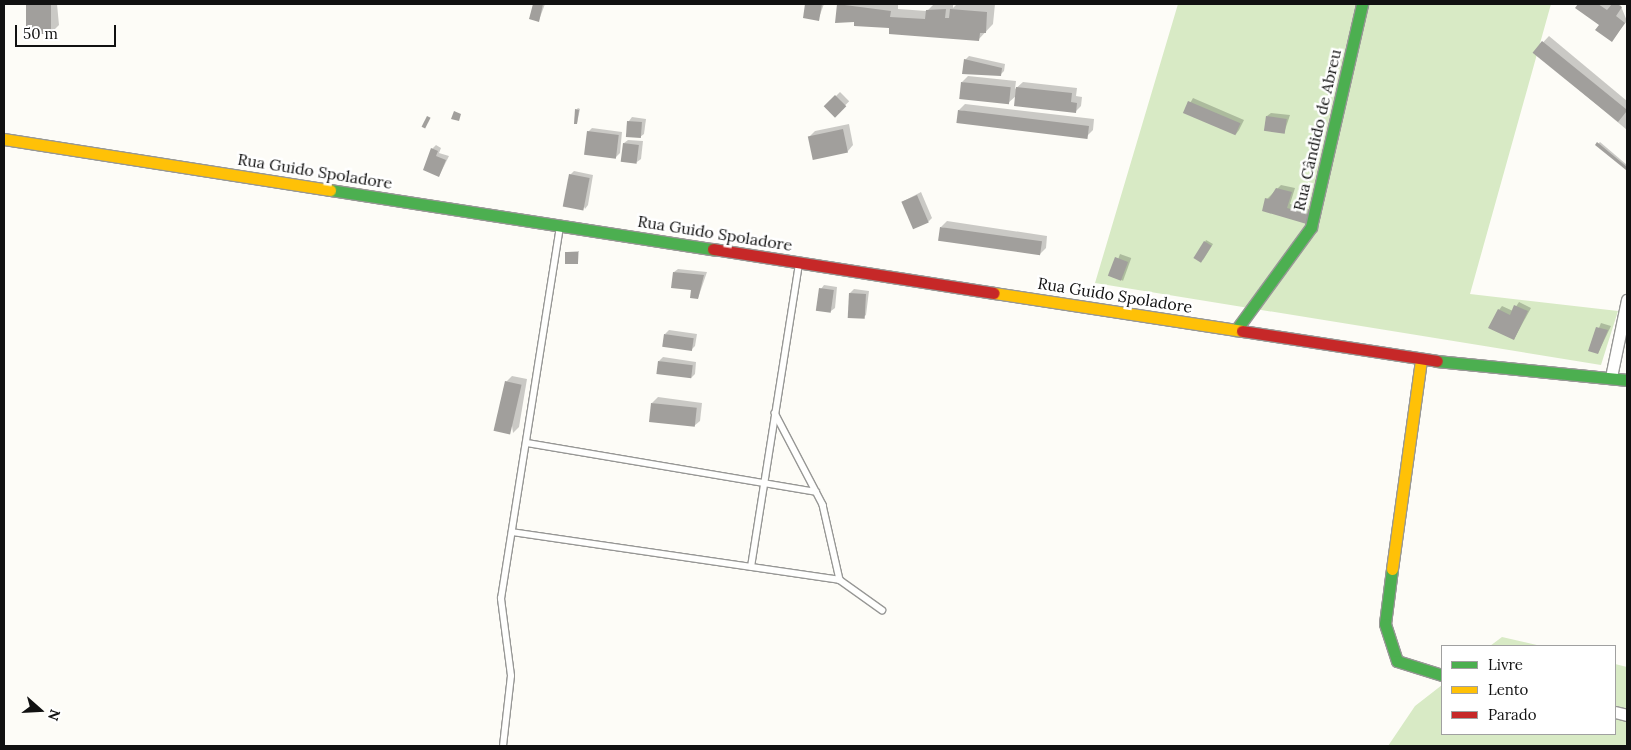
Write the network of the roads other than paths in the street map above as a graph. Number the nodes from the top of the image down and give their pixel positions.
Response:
1 (1362, 4) edge
2 (4, 138) edge
3 (560, 225) junction
4 (799, 262) junction
5 (1627, 300) edge
6 (1236, 330) junction
7 (1421, 359) junction
8 (1612, 377) junction
9 (1627, 380) edge
10 (775, 413) junction
11 (527, 443) junction
12 (764, 483) junction
13 (816, 492) junction
14 (512, 532) junction
15 (751, 567) junction
16 (840, 580) junction
17 (882, 610) dead end
18 (1441, 675) edge
19 (503, 746) edge

1 - 6 street, Rua Cândido de Abreu
2 - 3 street, Rua Guido Spoladore
3 - 4 street, Rua Guido Spoladore
3 - 11 lane
4 - 6 street, Rua Guido Spoladore
4 - 10 lane
5 - 8 street
6 - 7 street, Rua Guido Spoladore
7 - 8 street, Rua Guido Spoladore
7 - 18 street
8 - 9 street, Rua Guido Spoladore
10 - 12 lane
10 - 13 lane
11 - 12 lane
11 - 14 lane
12 - 13 lane
12 - 15 lane
13 - 16 lane
14 - 15 lane
14 - 19 lane
15 - 16 lane
16 - 17 lane

